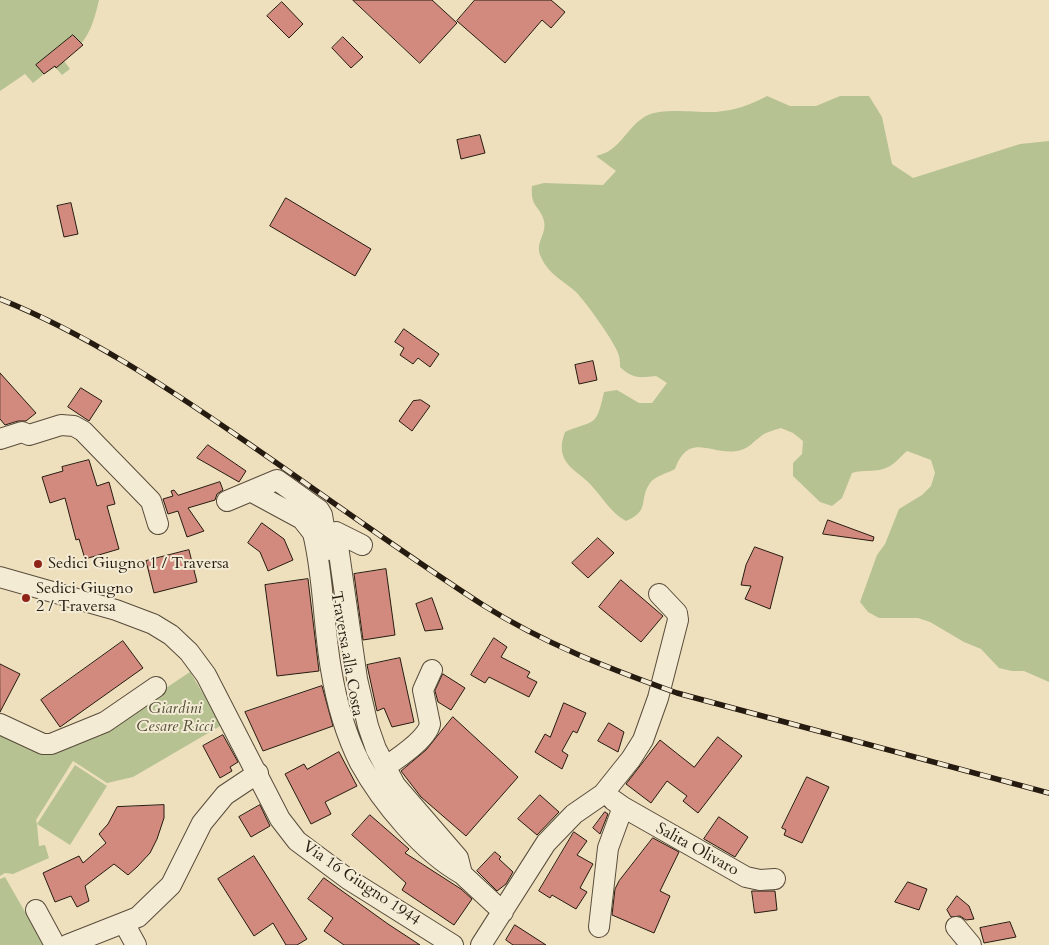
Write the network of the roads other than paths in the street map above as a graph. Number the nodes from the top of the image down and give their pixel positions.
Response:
1 (0, 438) edge
2 (254, 493) dead end
3 (227, 501) dead end
4 (158, 524) dead end
5 (362, 545) dead end
6 (0, 577) edge
7 (659, 594) dead end
8 (432, 670) dead end
9 (156, 687) dead end
10 (0, 724) edge
11 (384, 767) junction
12 (258, 773) junction
13 (603, 794) junction
14 (624, 807) junction
15 (462, 874) junction
16 (775, 879) dead end
17 (36, 910) dead end
18 (503, 912) junction
19 (124, 923) junction
20 (599, 927) dead end
21 (956, 927) dead end
22 (55, 945) edge
23 (67, 945) edge
24 (136, 945) edge
25 (453, 945) edge
26 (481, 945) edge
27 (971, 945) edge

1 - 4 street
2 - 15 street
3 - 11 street, Traversa alla Costa
5 - 11 street
6 - 12 street, Via 16 Giugno 1944
7 - 13 street
8 - 11 street
9 - 10 street
11 - 15 street, Traversa alla Costa
12 - 19 street
12 - 25 street, Via 16 Giugno 1944
13 - 14 street, Salita Olivaro
13 - 18 street
14 - 16 street, Salita Olivaro
14 - 20 street
15 - 18 street, Traversa alla Costa
17 - 22 street
18 - 26 street
19 - 23 street
19 - 24 street
21 - 27 street

